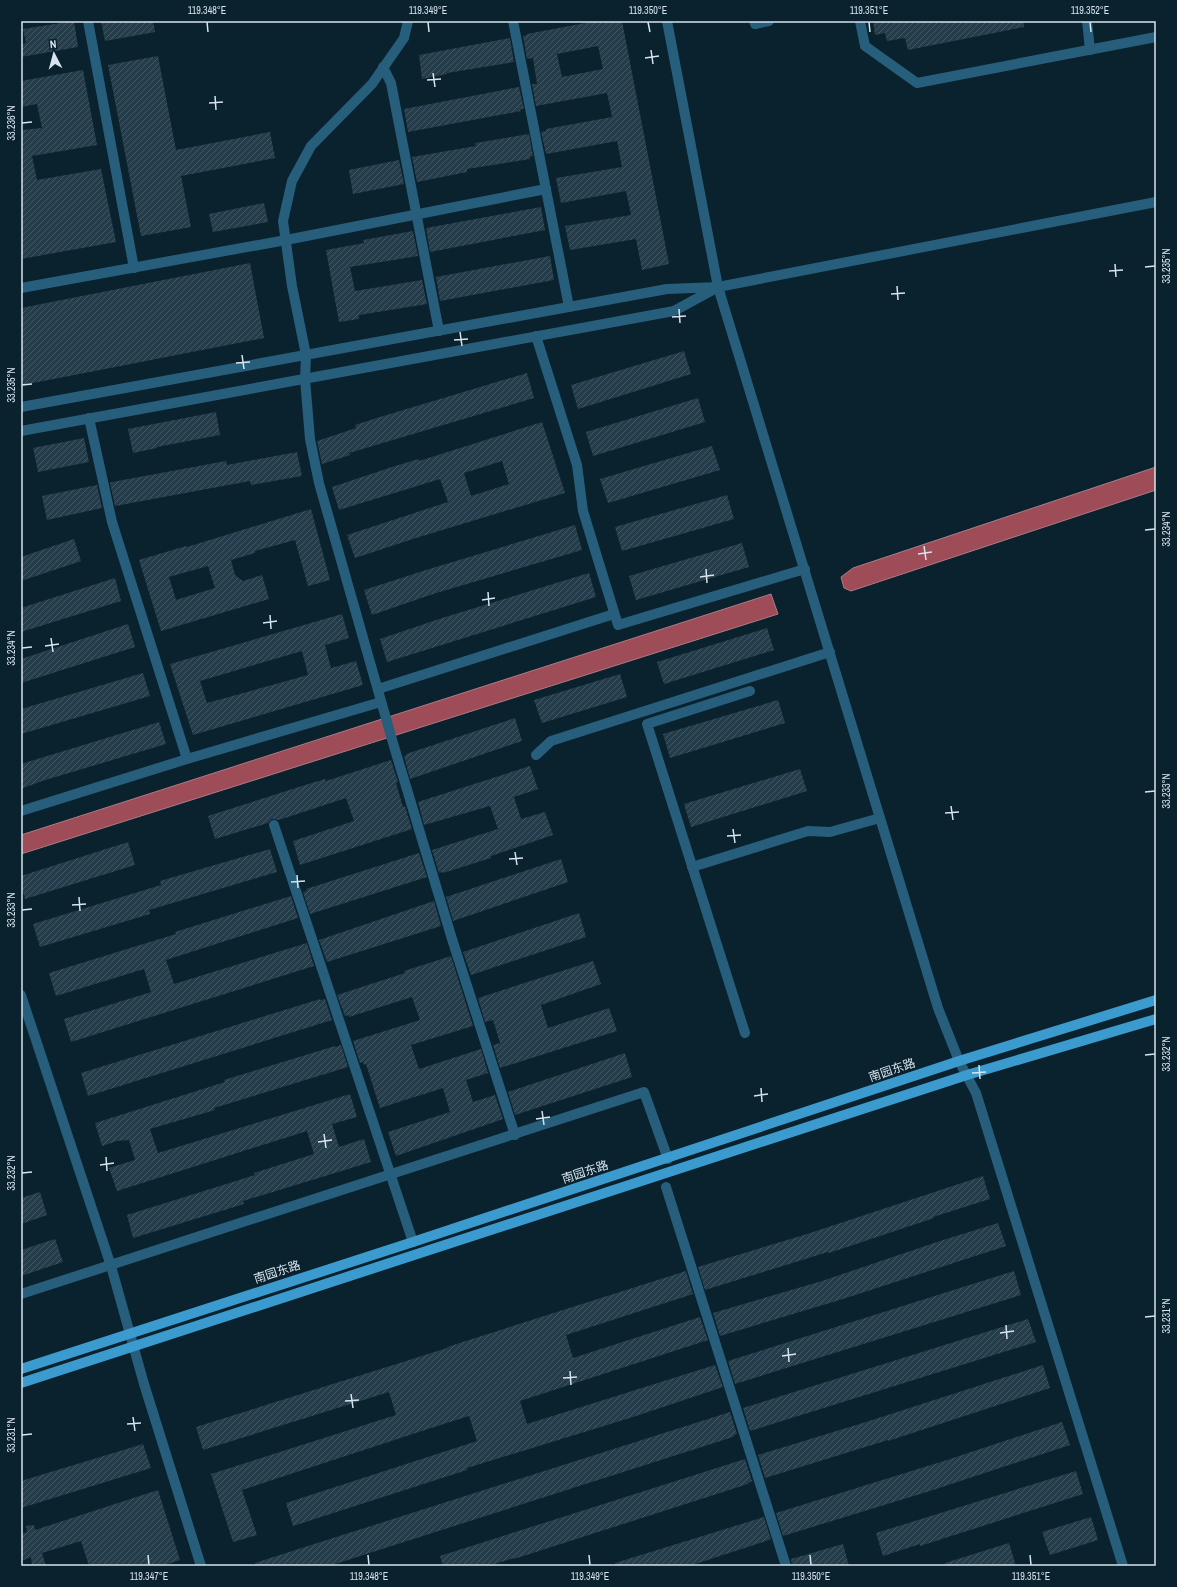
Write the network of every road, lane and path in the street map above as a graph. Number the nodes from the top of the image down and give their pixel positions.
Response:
1 (88, 21) edge
2 (408, 21) edge
3 (513, 21) edge
4 (667, 21) edge
5 (754, 21) edge
6 (769, 21) edge
7 (860, 21) edge
8 (1087, 21) edge
9 (1156, 37) edge
10 (1090, 50) junction
11 (383, 67) junction
12 (546, 189) junction
13 (1156, 202) edge
14 (417, 214) junction
15 (286, 240) junction
16 (134, 268) junction
17 (718, 287) junction
18 (21, 288) edge
19 (569, 307) junction
20 (439, 331) junction
21 (536, 336) junction
22 (306, 355) junction
23 (305, 379) junction
24 (21, 407) edge
25 (89, 418) junction
26 (21, 431) edge
27 (804, 569) junction
28 (614, 614) junction
29 (830, 652) junction
30 (378, 689) junction
31 (750, 691) dead end
32 (381, 702) junction
33 (536, 755) dead end
34 (187, 759) junction
35 (21, 811) edge
36 (880, 818) junction
37 (274, 825) dead end
38 (692, 867) junction
39 (21, 995) edge
40 (1156, 1000) edge
41 (1156, 1019) edge
42 (746, 1033) dead end
43 (959, 1061) junction
44 (967, 1075) junction
45 (516, 1135) junction
46 (668, 1159) junction
47 (390, 1175) junction
48 (666, 1187) dead end
49 (413, 1242) junction
50 (111, 1266) junction
51 (21, 1294) edge
52 (131, 1333) junction
53 (134, 1347) junction
54 (21, 1369) edge
55 (21, 1383) edge
56 (201, 1566) edge
57 (786, 1566) edge
58 (1124, 1566) edge

1 - 16 street
2 - 11 street
3 - 12 street
4 - 17 street
5 - 6 street
7 - 10 street
8 - 10 street
9 - 10 street
11 - 14 street
11 - 15 street
12 - 14 street
12 - 19 street
13 - 17 street
14 - 15 street
14 - 20 street
15 - 16 street
15 - 22 street
16 - 18 street
17 - 19 street
17 - 21 street
17 - 27 street
19 - 20 street
20 - 22 street
21 - 23 street
21 - 28 street
22 - 23 street
22 - 24 street
23 - 25 street
23 - 30 street
25 - 26 street
25 - 34 street
27 - 28 street
27 - 29 street
28 - 30 street
29 - 33 street
29 - 36 street
30 - 32 street
31 - 38 street
32 - 34 street
32 - 45 street
34 - 35 street
36 - 38 street
36 - 43 street
37 - 47 street
38 - 42 street
39 - 50 street
40 - 43 main road, 南园东路
41 - 44 main road
43 - 44 street
43 - 46 main road, 南园东路
44 - 53 main road
44 - 58 street
45 - 46 street
45 - 47 street
46 - 49 main road, 南园东路
47 - 49 street
47 - 50 street
48 - 57 street
49 - 52 main road, 南园东路
50 - 51 street
50 - 52 street
52 - 53 street
52 - 54 main road, 南园东路
53 - 55 main road
53 - 56 street

